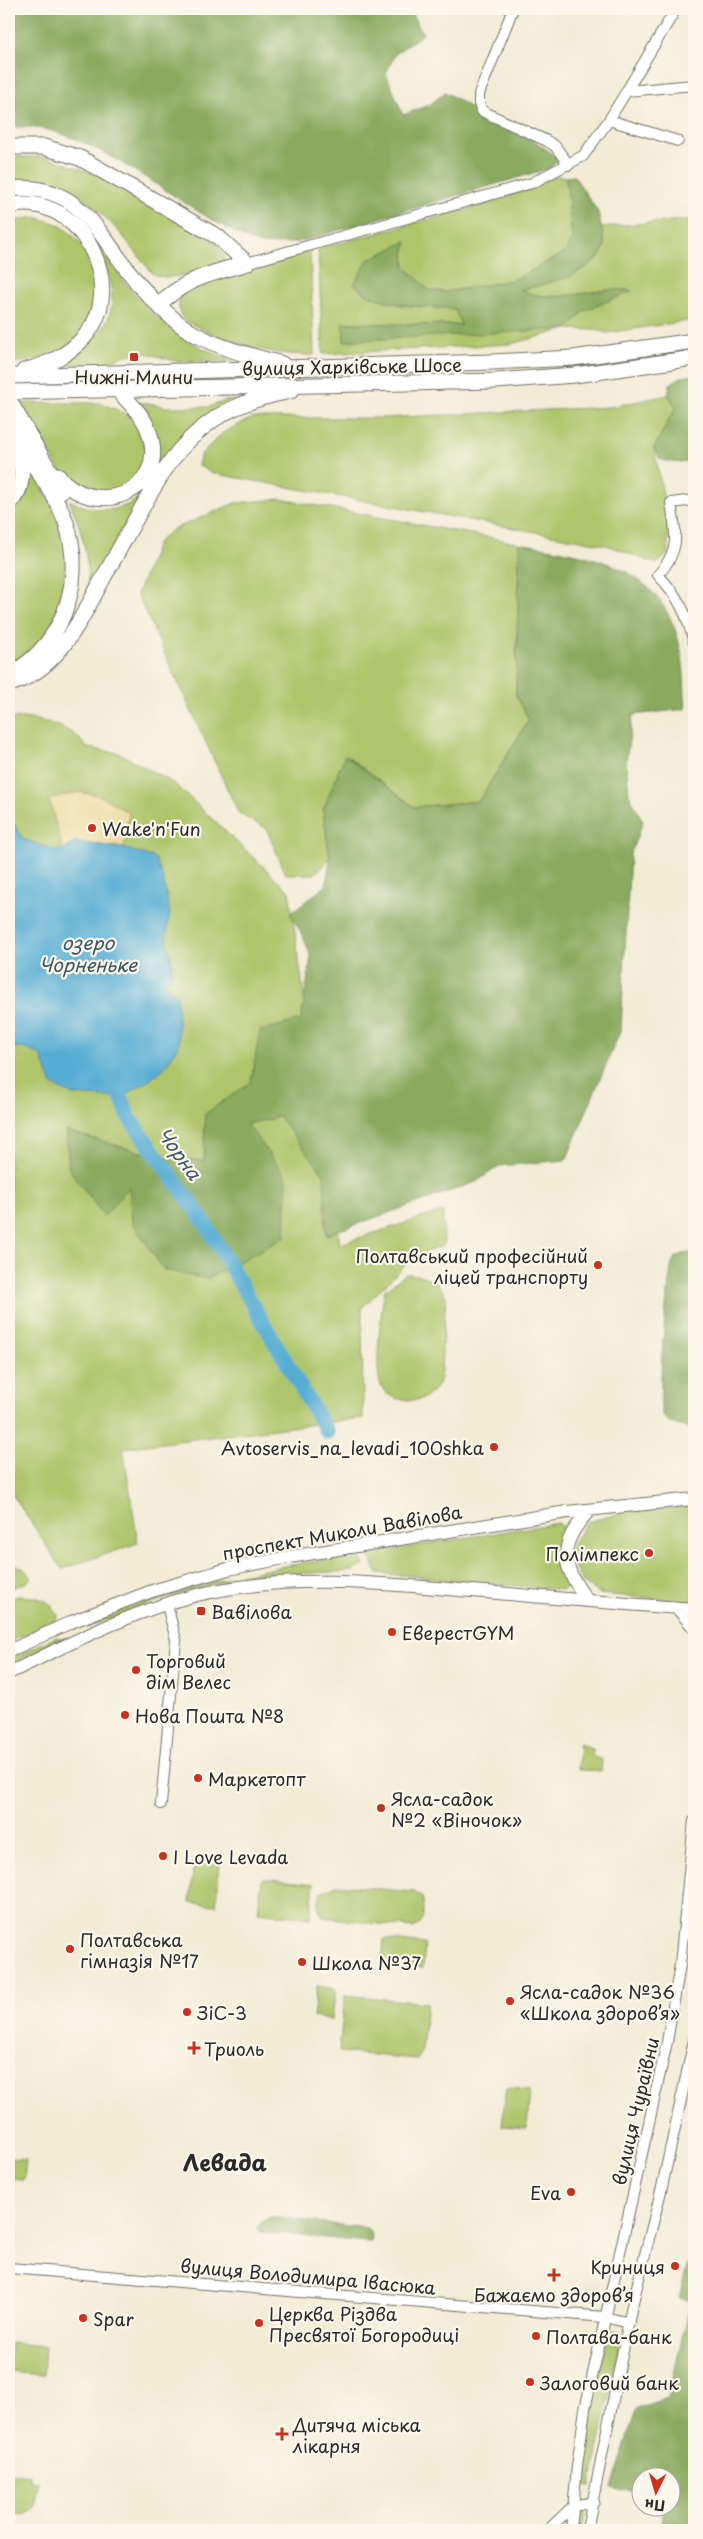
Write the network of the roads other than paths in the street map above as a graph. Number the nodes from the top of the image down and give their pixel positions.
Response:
1 (513, 9) edge
2 (676, 9) edge
3 (694, 85) edge
4 (626, 91) junction
5 (609, 120) junction
6 (678, 141) dead end
7 (9, 147) edge
8 (569, 165) junction
9 (9, 189) edge
10 (9, 206) edge
11 (248, 263) junction
12 (158, 305) junction
13 (694, 341) edge
14 (694, 358) edge
15 (298, 368) junction
16 (9, 376) edge
17 (364, 385) junction
18 (117, 389) junction
19 (9, 392) edge
20 (9, 400) edge
21 (12, 433) edge
22 (44, 458) junction
23 (694, 500) edge
24 (9, 504) edge
25 (694, 643) edge
26 (59, 649) junction
27 (9, 675) edge
28 (9, 684) edge
29 (694, 1499) edge
30 (590, 1510) junction
31 (588, 1601) junction
32 (167, 1605) junction
33 (676, 1608) junction
34 (694, 1609) edge
35 (71, 1622) junction
36 (694, 1629) edge
37 (79, 1640) junction
38 (9, 1651) edge
39 (9, 1673) edge
40 (161, 1804) dead end
41 (694, 1821) edge
42 (694, 2040) edge
43 (9, 2268) edge
44 (605, 2317) junction
45 (629, 2323) junction
46 (594, 2502) junction
47 (573, 2506) junction
48 (548, 2530) edge
49 (571, 2530) edge
50 (587, 2530) edge

1 - 8 street
2 - 4 street
3 - 4 street
4 - 5 street
5 - 6 street
5 - 8 street
7 - 11 highway
8 - 11 street
9 - 12 highway
10 - 16 highway
11 - 12 highway
12 - 15 highway
13 - 15 highway, вулиця Харківське Шосе
14 - 17 highway, вулиця Харківське Шосе
15 - 16 highway, вулиця Харківське Шосе
17 - 18 highway, вулиця Харківське Шосе
17 - 26 highway
18 - 19 highway, вулиця Харківське Шосе
18 - 22 highway
20 - 22 highway
21 - 24 highway
21 - 27 highway
22 - 26 highway
23 - 25 street
26 - 28 highway
29 - 30 main road, проспект Миколи Вавілова
30 - 31 main road
30 - 35 main road, проспект Миколи Вавілова
31 - 32 main road, проспект Миколи Вавілова
31 - 33 main road, проспект Миколи Вавілова
32 - 37 main road, проспект Миколи Вавілова
32 - 40 street
33 - 34 main road, проспект Миколи Вавілова
33 - 36 street
35 - 37 main road
35 - 38 main road, проспект Миколи Вавілова
37 - 39 main road, проспект Миколи Вавілова
41 - 44 street, вулиця Чураївни
42 - 45 street
43 - 44 street, вулиця Володимира Івасюка
44 - 45 street
44 - 47 street, вулиця Чураївни
45 - 46 street
46 - 47 street
46 - 50 street
47 - 48 street
47 - 49 street, вулиця Чураївни

